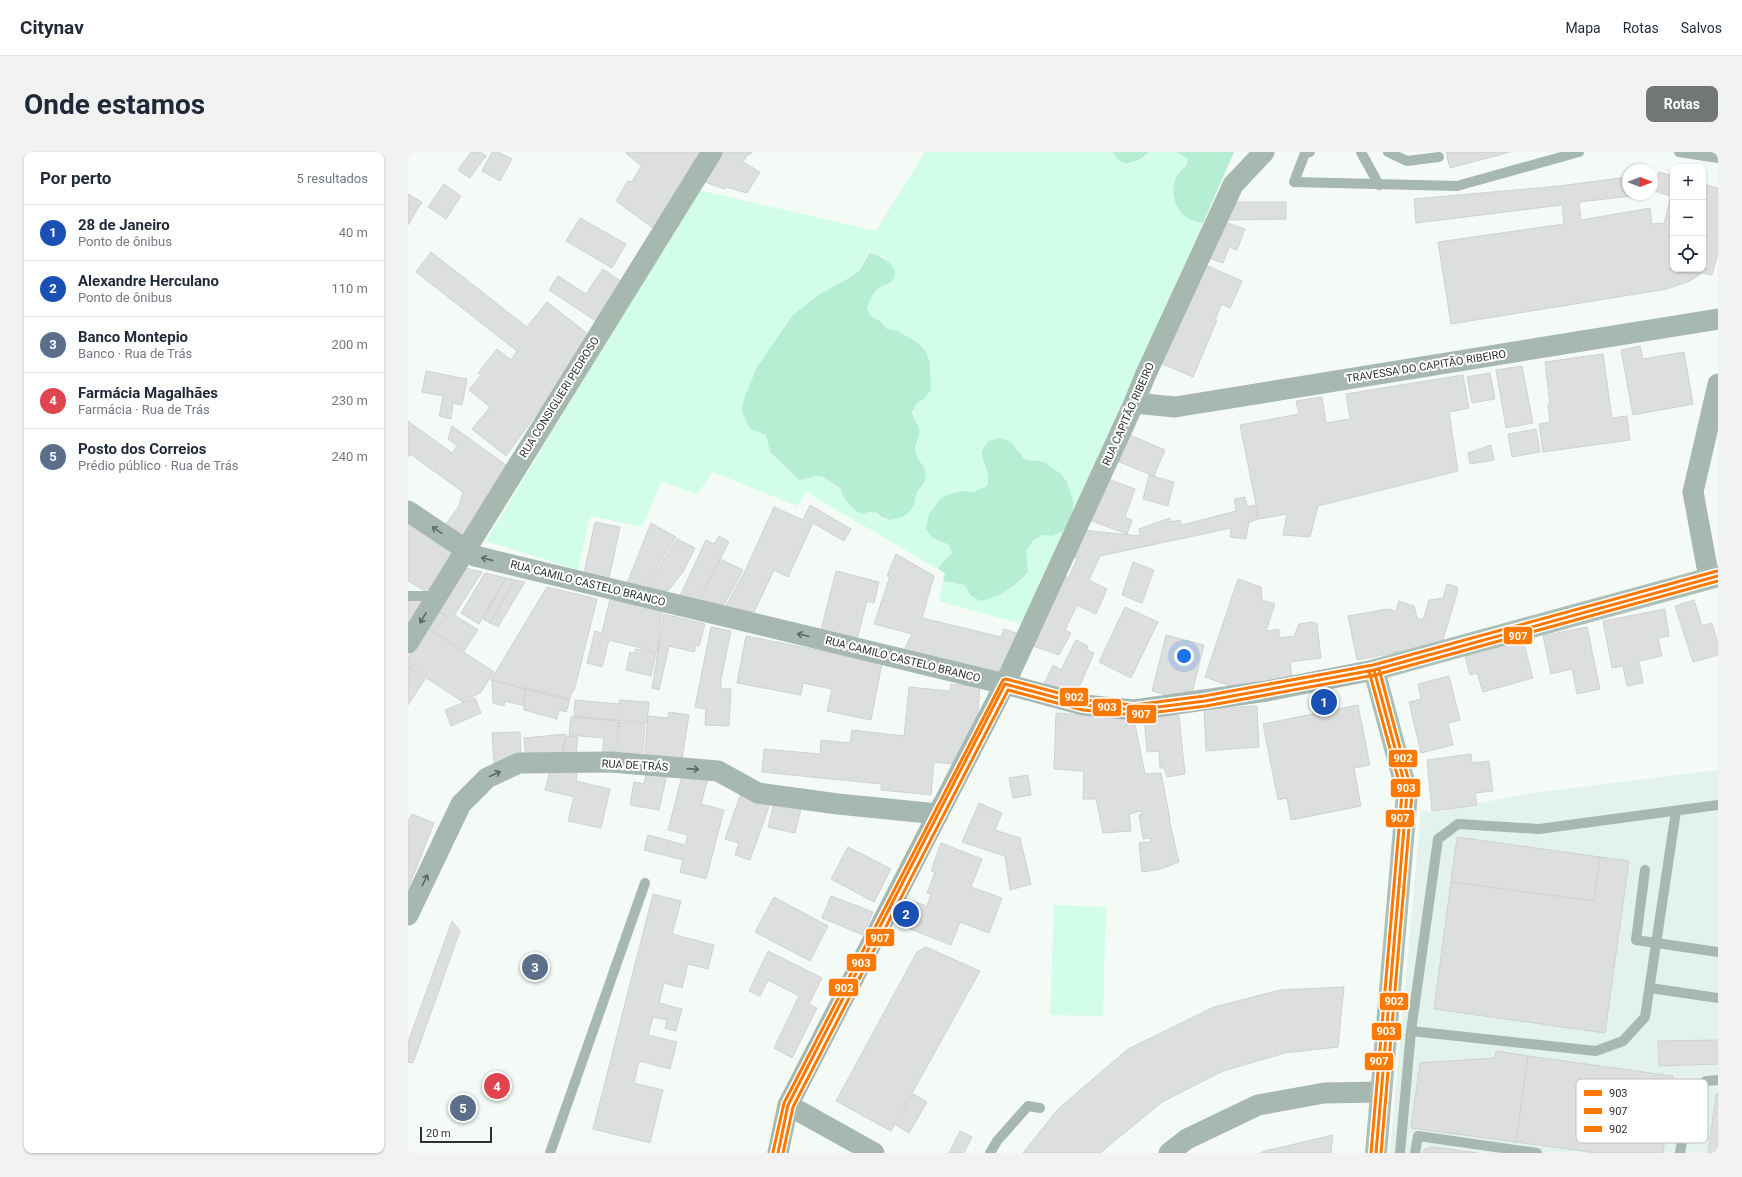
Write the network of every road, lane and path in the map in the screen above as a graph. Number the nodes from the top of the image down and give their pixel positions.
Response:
1 (712, 152) edge
2 (1264, 152) edge
3 (1310, 152) edge
4 (1361, 152) edge
5 (1388, 152) edge
6 (1579, 152) edge
7 (1679, 152) edge
8 (1439, 157) dead end
9 (1718, 158) edge
10 (1379, 185) junction
11 (1718, 319) edge
12 (1718, 384) edge
13 (1134, 403) junction
14 (408, 511) edge
15 (465, 549) junction
16 (1713, 577) edge
17 (408, 596) edge
18 (437, 596) junction
19 (408, 643) edge
20 (1374, 670) junction
21 (1005, 684) junction
22 (1718, 805) edge
23 (1676, 811) junction
24 (938, 814) junction
25 (1645, 870) dead end
26 (645, 883) dead end
27 (408, 915) edge
28 (1657, 944) junction
29 (1718, 952) edge
30 (1650, 988) junction
31 (1718, 998) edge
32 (1411, 1031) junction
33 (1718, 1080) edge
34 (1708, 1081) edge
35 (1381, 1092) junction
36 (788, 1106) junction
37 (1040, 1108) dead end
38 (1682, 1143) edge
39 (550, 1153) edge
40 (778, 1153) edge
41 (874, 1153) edge
42 (990, 1153) edge
43 (1169, 1153) edge
44 (1376, 1153) edge
45 (1400, 1153) edge
46 (1415, 1153) edge
47 (1537, 1153) edge
48 (1680, 1153) edge

1 - 15 street, RUA CONSIGLIERI PEDROSO
2 - 13 street, RUA CAPITÃO RIBEIRO
3 - 10 lane
4 - 10 lane
5 - 8 lane
6 - 10 lane
7 - 9 lane
11 - 13 street, TRAVESSA DO CAPITÃO RIBEIRO
12 - 16 street
13 - 21 street, RUA CAPITÃO RIBEIRO
15 -> 14 street, RUA CAMILO CASTELO BRANCO
15 - 18 street, RUA CONSIGLIERI PEDROSO
21 -> 15 street, RUA CAMILO CASTELO BRANCO
16 - 20 street, RUA CAMILO CASTELO BRANCO
17 - 18 lane
18 -> 19 street, RUA CONSIGLIERI PEDROSO
20 - 21 street, RUA CAMILO CASTELO BRANCO
20 - 35 street
21 - 24 street, RUA CAPITÃO RIBEIRO
22 - 23 lane
23 - 28 lane
23 - 32 lane
27 -> 24 street, RUA DE TRÁS
24 - 36 street, RUA CAPITÃO RIBEIRO
25 - 28 lane
26 - 39 lane
28 - 29 lane
28 - 30 lane
30 - 31 lane
30 - 32 lane
32 - 45 lane
33 - 34 lane
35 - 43 street
35 - 44 street
36 - 40 street, RUA CAPITÃO RIBEIRO
36 - 41 street
37 - 42 lane
38 - 48 lane
46 - 47 lane

